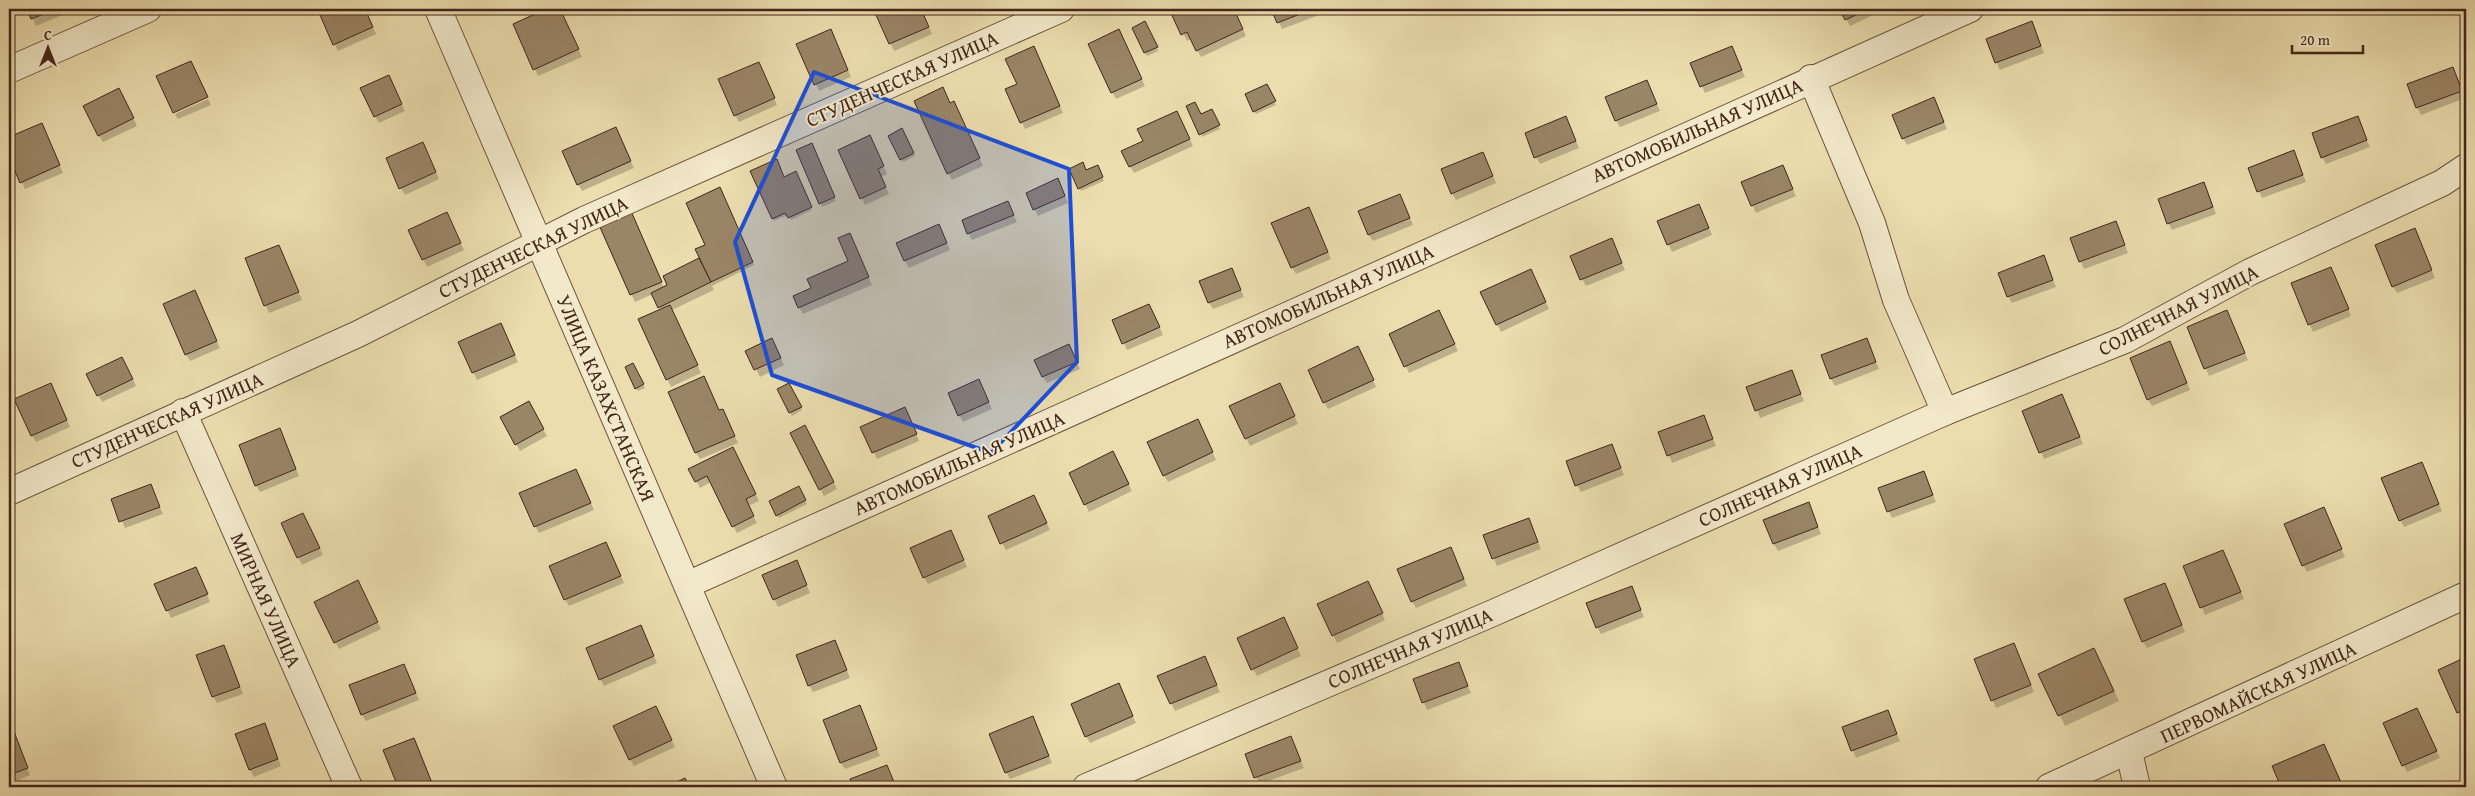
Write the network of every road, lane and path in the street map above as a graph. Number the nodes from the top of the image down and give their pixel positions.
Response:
1 (148, 9) edge
2 (438, 9) edge
3 (1061, 9) edge
4 (1970, 9) edge
5 (9, 70) edge
6 (1811, 78) junction
7 (2466, 167) edge
8 (539, 242) junction
9 (184, 412) junction
10 (1945, 412) junction
11 (9, 492) edge
12 (687, 585) junction
13 (2466, 595) edge
14 (2128, 752) junction
15 (349, 787) edge
16 (774, 787) edge
17 (1086, 787) edge
18 (2049, 787) edge
19 (2137, 787) edge

1 - 5 street
2 - 8 street, УЛИЦА КАЗАХСТАНСКАЯ
3 - 8 street, СТУДЕНЧЕСКАЯ УЛИЦА
4 - 6 street, АВТОМОБИЛЬНАЯ УЛИЦА
6 - 10 street
6 - 12 street, АВТОМОБИЛЬНАЯ УЛИЦА
7 - 10 street, СОЛНЕЧНАЯ УЛИЦА
8 - 9 street, СТУДЕНЧЕСКАЯ УЛИЦА
8 - 12 street, УЛИЦА КАЗАХСТАНСКАЯ
9 - 11 street, СТУДЕНЧЕСКАЯ УЛИЦА
9 - 15 street, МИРНАЯ УЛИЦА
10 - 17 street, СОЛНЕЧНАЯ УЛИЦА
12 - 16 street, УЛИЦА КАЗАХСТАНСКАЯ
13 - 14 street, ПЕРВОМАЙСКАЯ УЛИЦА
14 - 18 street, ПЕРВОМАЙСКАЯ УЛИЦА
14 - 19 street

